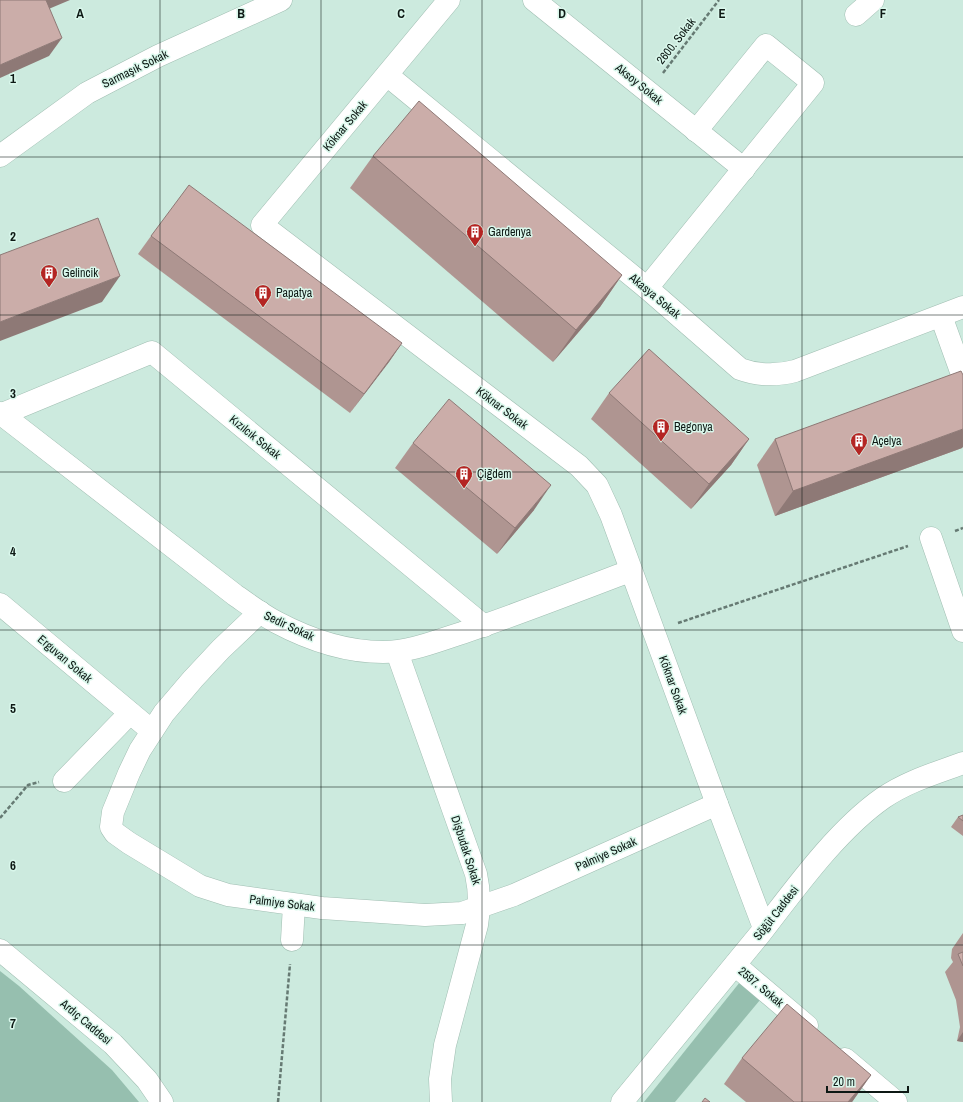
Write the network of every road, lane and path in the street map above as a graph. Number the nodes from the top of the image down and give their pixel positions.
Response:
1 (281, 0) edge
2 (450, 0) edge
3 (534, 0) edge
4 (719, 0) edge
5 (873, 0) edge
6 (856, 15) dead end
7 (387, 75) junction
8 (648, 92) junction
9 (696, 131) junction
10 (0, 156) edge
11 (744, 169) junction
12 (647, 288) junction
13 (963, 307) edge
14 (941, 316) junction
15 (963, 377) edge
16 (1, 413) edge
17 (931, 538) joint
18 (630, 570) junction
19 (0, 604) edge
20 (260, 612) junction
21 (484, 626) junction
22 (653, 631) junction
23 (963, 631) edge
24 (397, 652) junction
25 (130, 713) junction
26 (152, 731) junction
27 (963, 763) edge
28 (64, 781) joint
29 (717, 804) junction
30 (0, 818) edge
31 (294, 905) junction
32 (480, 908) junction
33 (764, 928) junction
34 (292, 940) joint
35 (0, 950) edge
36 (735, 965) junction
37 (162, 1102) edge
38 (278, 1102) edge
39 (441, 1102) edge
40 (622, 1102) edge
41 (896, 1102) edge

1 - 10 street, Sarmaşık Sokak
2 - 7 street, Köknar Sokak
3 - 8 street, Aksoy Sokak
4 - 8 path, 2600. Sokak
5 - 6 street
7 - 12 street, Akasya Sokak
7 - 18 street, Köknar Sokak
8 - 9 street, Aksoy Sokak
9 - 11 street, Aksoy Sokak
9 - 11 street
11 - 12 street
12 - 14 street, Akasya Sokak
13 - 14 street, Akasya Sokak
14 - 15 street
16 - 20 street, Sedir Sokak
16 - 21 street, Kızılcık Sokak
17 - 22 path
17 - 23 street
18 - 21 street, Sedir Sokak
18 - 22 street, Köknar Sokak
19 - 25 street, Erguvan Sokak
20 - 24 street, Sedir Sokak
20 - 26 street, Palmiye Sokak
21 - 24 street, Sedir Sokak
22 - 29 street, Köknar Sokak
24 - 32 street, Dişbudak Sokak
25 - 26 street, Erguvan Sokak
25 - 28 street
26 - 31 street, Palmiye Sokak
27 - 33 street, Söğüt Caddesi
28 - 30 path
29 - 32 street, Palmiye Sokak
29 - 33 street, Köknar Sokak
31 - 32 street, Palmiye Sokak
31 - 34 street
32 - 39 street, Dişbudak Sokak
33 - 36 street, Söğüt Caddesi
34 - 38 path
35 - 37 street, Ardıç Caddesi
36 - 40 street, Söğüt Caddesi
36 - 41 street, 2597. Sokak

